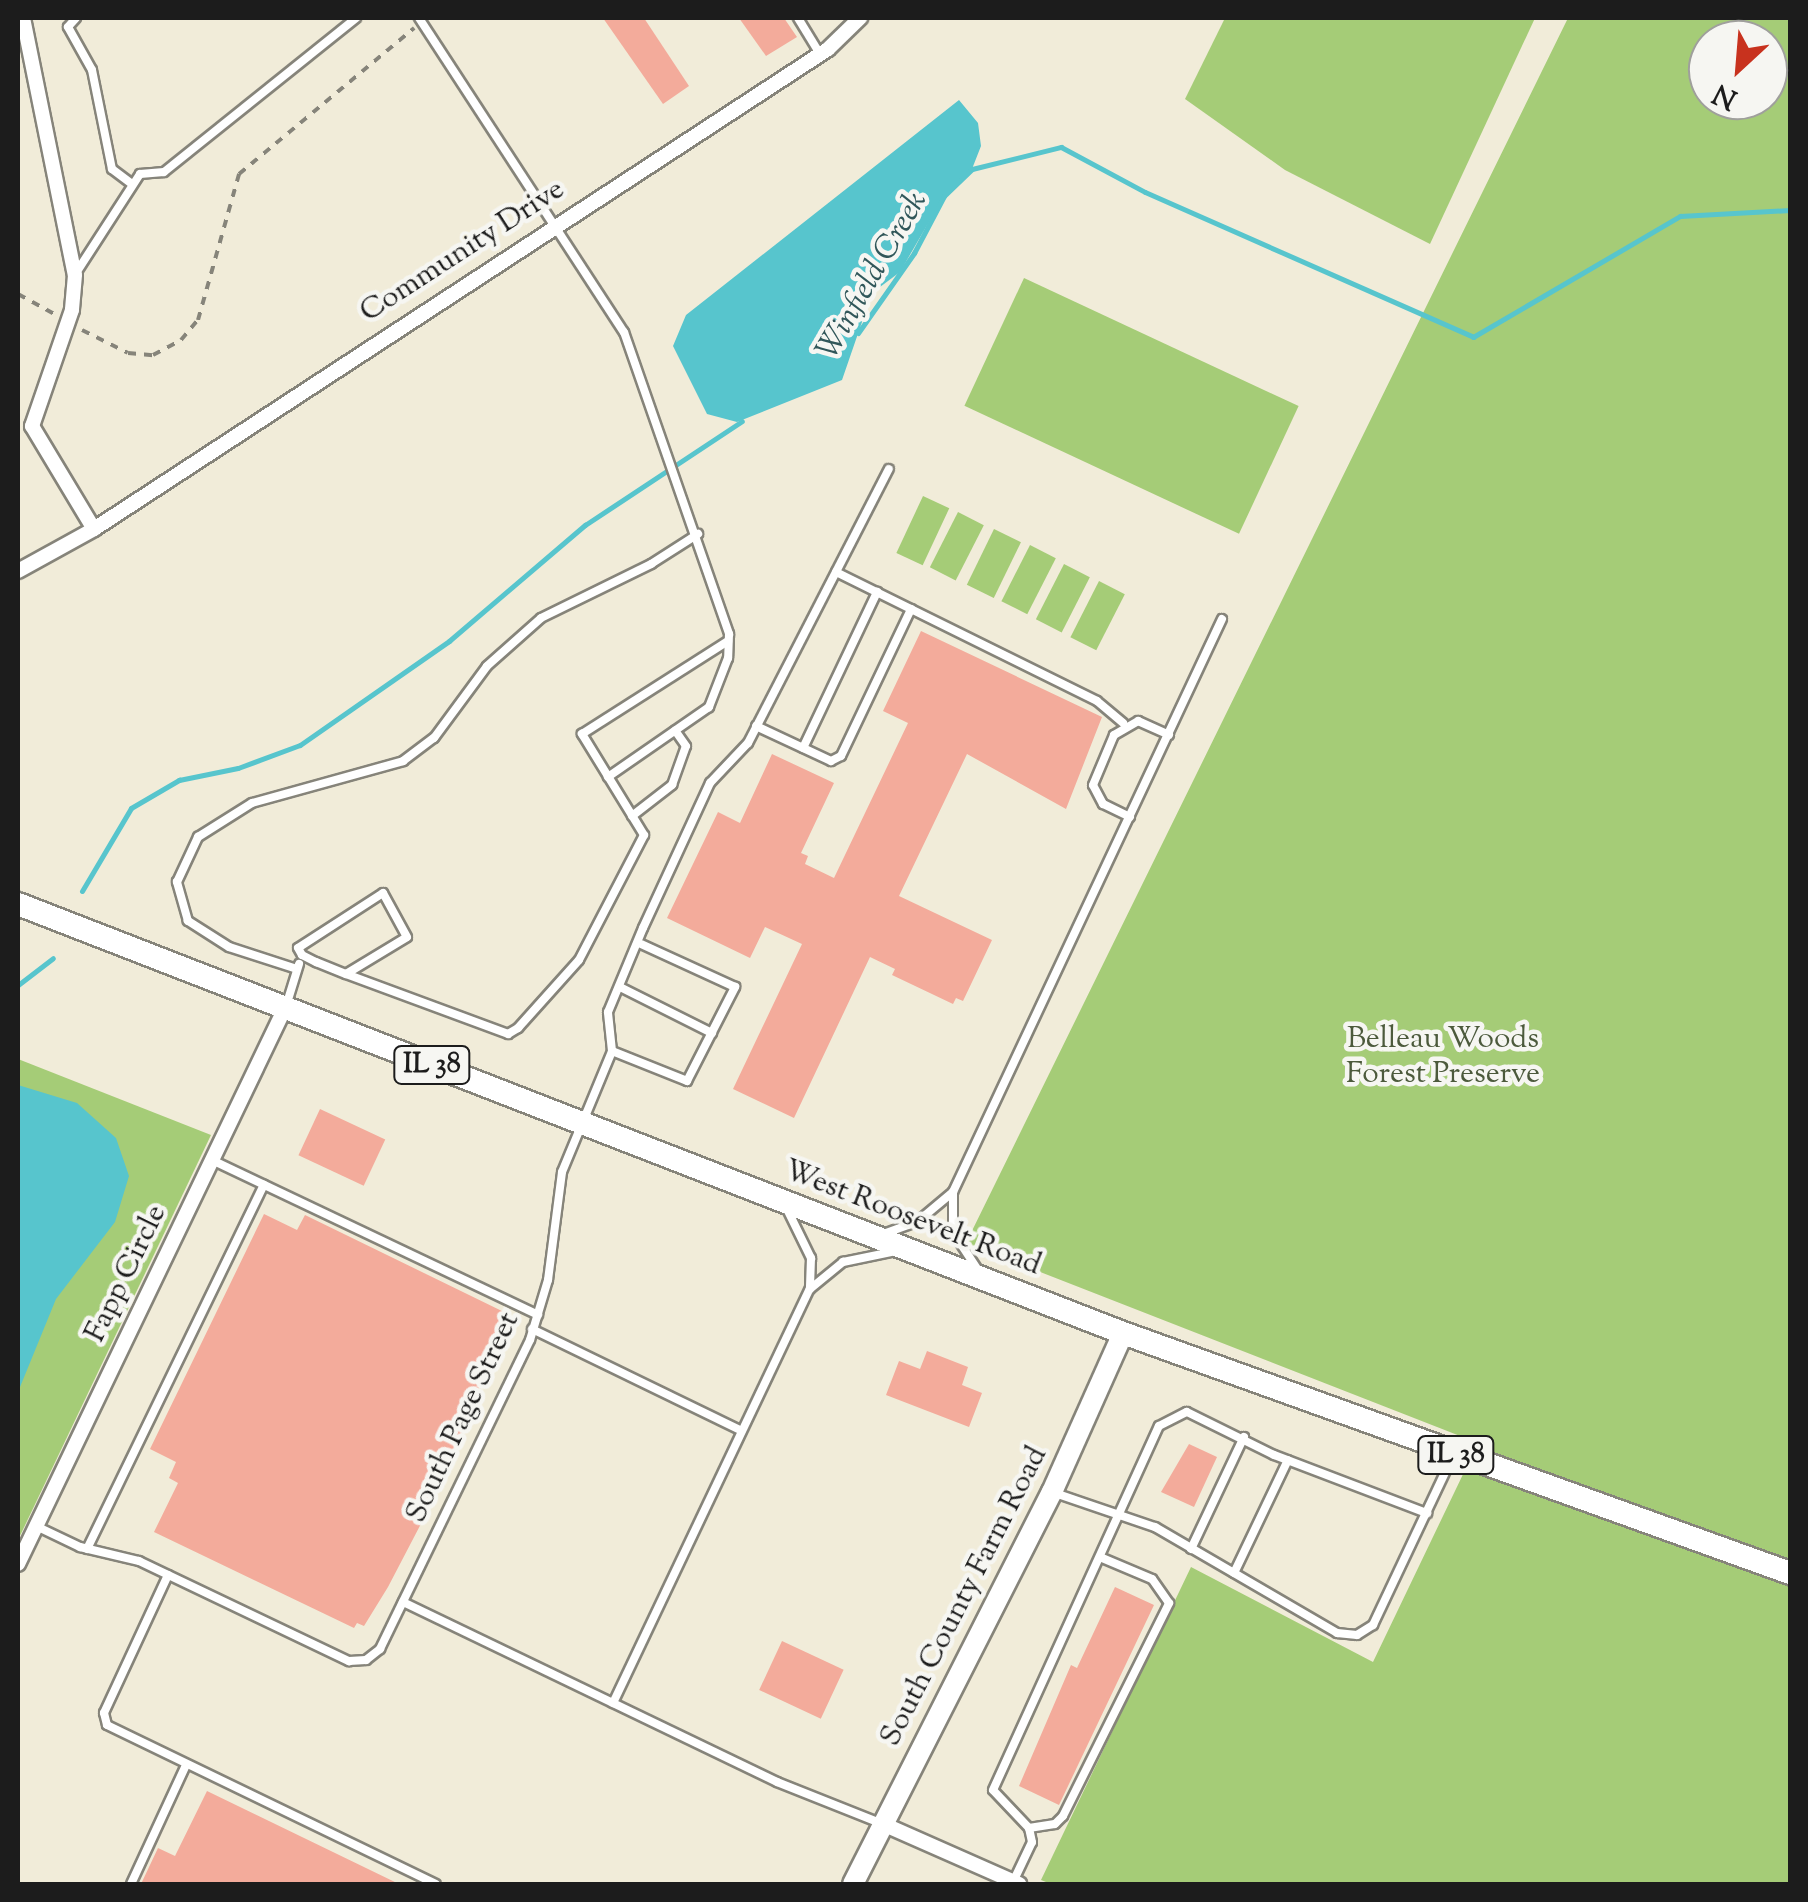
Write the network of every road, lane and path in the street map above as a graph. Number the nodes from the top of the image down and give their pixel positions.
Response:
1 (23, 18) edge
2 (76, 18) edge
3 (356, 18) edge
4 (798, 18) edge
5 (860, 18) edge
6 (421, 20) edge
7 (820, 54) junction
8 (132, 184) junction
9 (556, 224) junction
10 (75, 275) junction
11 (18, 294) edge
12 (68, 322) junction
13 (889, 469) dead end
14 (94, 529) junction
15 (698, 534) junction
16 (18, 570) edge
17 (836, 572) junction
18 (877, 592) junction
19 (911, 609) junction
20 (1222, 619) dead end
21 (728, 641) junction
22 (1124, 724) junction
23 (756, 726) junction
24 (675, 730) junction
25 (1169, 735) junction
26 (803, 748) junction
27 (608, 777) junction
28 (632, 816) junction
29 (1130, 818) junction
30 (18, 904) edge
31 (641, 944) junction
32 (302, 955) junction
33 (298, 969) junction
34 (346, 974) junction
35 (620, 987) junction
36 (285, 1008) junction
37 (712, 1034) junction
38 (612, 1052) junction
39 (579, 1122) junction
40 (212, 1160) junction
41 (264, 1185) junction
42 (953, 1192) junction
43 (783, 1201) junction
44 (875, 1236) junction
45 (906, 1249) junction
46 (984, 1278) junction
47 (810, 1289) junction
48 (538, 1315) junction
49 (532, 1329) junction
50 (1123, 1333) junction
51 (742, 1432) junction
52 (1244, 1437) junction
53 (1454, 1454) junction
54 (1288, 1460) junction
55 (1052, 1492) junction
56 (1427, 1513) junction
57 (1119, 1514) junction
58 (36, 1526) junction
59 (87, 1549) junction
60 (1192, 1549) junction
61 (1100, 1556) junction
62 (18, 1564) edge
63 (1234, 1573) junction
64 (1790, 1573) edge
65 (168, 1575) junction
66 (403, 1602) junction
67 (613, 1704) junction
68 (186, 1765) junction
69 (884, 1824) junction
70 (1030, 1828) junction
71 (1016, 1883) edge
72 (131, 1884) edge
73 (436, 1884) edge
74 (854, 1884) edge

1 - 10 street
2 - 8 lane
3 - 8 lane
4 - 7 lane
5 - 7 street, Community Drive
6 - 9 lane
6 - 12 path
7 - 9 street, Community Drive
8 - 10 lane
9 - 14 street, Community Drive
9 - 15 lane
10 - 12 street
11 - 12 path
12 - 14 street
13 - 17 lane
14 - 16 street, Community Drive
15 - 21 lane
15 - 33 lane
17 - 18 lane
17 - 23 lane
18 - 19 lane
18 - 26 lane
19 - 22 lane
19 - 26 lane
20 - 25 lane
21 - 24 lane
21 - 27 lane
22 - 25 lane
22 - 29 lane
23 - 26 lane
23 - 31 lane
24 - 27 lane
24 - 28 lane
25 - 29 lane
27 - 28 lane
28 - 34 lane
29 - 42 lane
30 - 36 main road, West Roosevelt Road / IL 38
31 - 35 lane
31 - 37 lane
32 - 33 lane
32 - 34 lane
32 - 34 lane
33 - 36 lane
35 - 37 lane
35 - 38 lane
36 - 39 main road, West Roosevelt Road / IL 38
36 - 40 street, Fapp Circle
37 - 38 lane
38 - 39 lane, South Page Street
39 - 43 main road, West Roosevelt Road / IL 38
39 - 48 lane, South Page Street
40 - 41 lane
40 - 58 street, Fapp Circle
41 - 48 lane
41 - 59 lane
42 - 44 lane
42 - 46 lane
43 - 44 main road, West Roosevelt Road / IL 38
43 - 47 lane
44 - 45 main road, West Roosevelt Road / IL 38
45 - 46 main road, West Roosevelt Road / IL 38
45 - 47 lane
46 - 50 main road, West Roosevelt Road / IL 38
47 - 51 lane
48 - 49 lane, South Page Street
49 - 51 lane
49 - 66 lane, South Page Street
50 - 53 main road, West Roosevelt Road / IL 38
50 - 55 main road, South County Farm Road
51 - 67 lane
52 - 54 lane
52 - 57 lane
52 - 60 lane
53 - 56 lane
53 - 64 main road, West Roosevelt Road / IL 38
54 - 56 lane
54 - 63 lane
55 - 57 lane
55 - 69 main road, South County Farm Road
56 - 63 lane
57 - 60 lane
57 - 61 lane
58 - 59 lane
58 - 62 street, Fapp Circle
59 - 65 lane
60 - 63 lane
61 - 70 lane
61 - 70 lane
65 - 66 lane, South Page Street
65 - 68 lane
66 - 67 lane
67 - 69 lane
68 - 72 lane
68 - 73 lane
69 - 71 street
69 - 74 main road, South County Farm Road
70 - 71 lane

